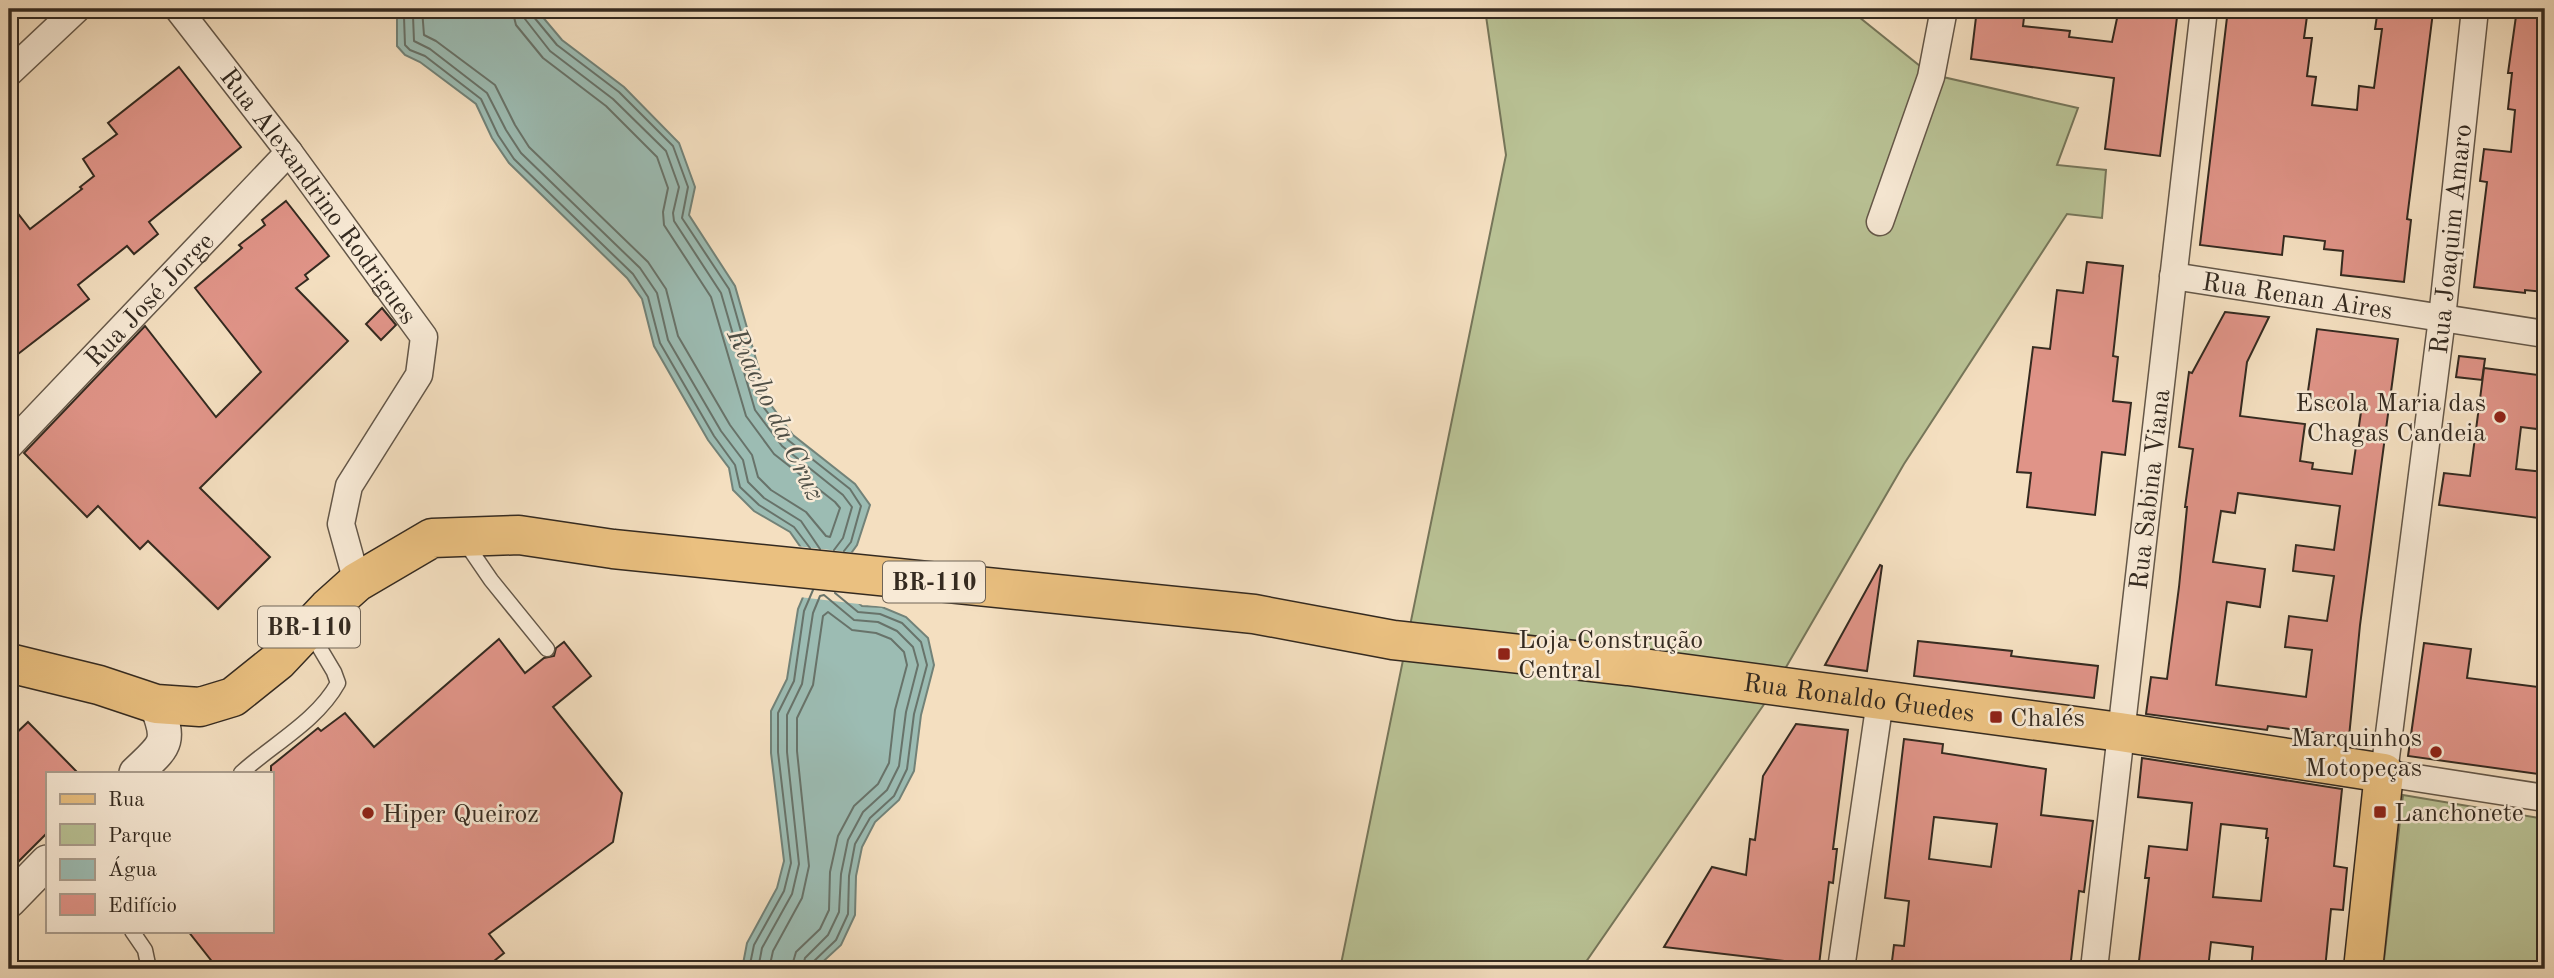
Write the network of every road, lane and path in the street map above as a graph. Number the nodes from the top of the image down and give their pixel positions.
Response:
1 (77, 9) edge
2 (178, 9) edge
3 (1944, 9) edge
4 (2204, 9) edge
5 (2475, 9) edge
6 (9, 74) edge
7 (289, 152) junction
8 (1880, 222) dead end
9 (2173, 276) junction
10 (2442, 318) junction
11 (2545, 334) edge
12 (9, 446) edge
13 (461, 535) junction
14 (357, 582) junction
15 (309, 628) junction
16 (547, 649) dead end
17 (9, 663) edge
18 (1880, 701) junction
19 (156, 704) junction
20 (2120, 732) junction
21 (137, 772) edge
22 (242, 772) edge
23 (2384, 773) junction
24 (2545, 798) edge
25 (44, 873) edge
26 (9, 901) edge
27 (133, 932) edge
28 (149, 969) edge
29 (1842, 969) edge
30 (2094, 969) edge
31 (2363, 969) edge

1 - 6 street
2 - 7 street, Rua Alexandrino Rodrigues
3 - 8 street
4 - 9 street, Rua Sabina Viana
5 - 10 street, Rua Joaquim Amaro
7 - 12 street, Rua José Jorge
7 - 14 street, Rua Alexandrino Rodrigues
9 - 10 street, Rua Renan Aires
9 - 20 street, Rua Sabina Viana
10 - 11 street, Rua Renan Aires
10 - 23 street, Rua Joaquim Amaro
13 - 14 main road, BR-110
13 - 16 lane
13 - 18 main road, Rua Ronaldo Guedes / BR-110
14 - 15 main road, BR-110
15 - 19 main road, BR-110
15 - 22 lane
17 - 19 main road
18 - 20 main road, Rua Ronaldo Guedes / BR-110
18 - 29 street
19 - 21 street
20 - 23 main road, Rua Ronaldo Guedes / BR-110
20 - 30 street, Rua Sabina Viana
23 - 24 street, Rua Ronaldo Guedes / BR-110
23 - 31 main road, Rua Joaquim Amaro
25 - 26 street
27 - 28 lane

